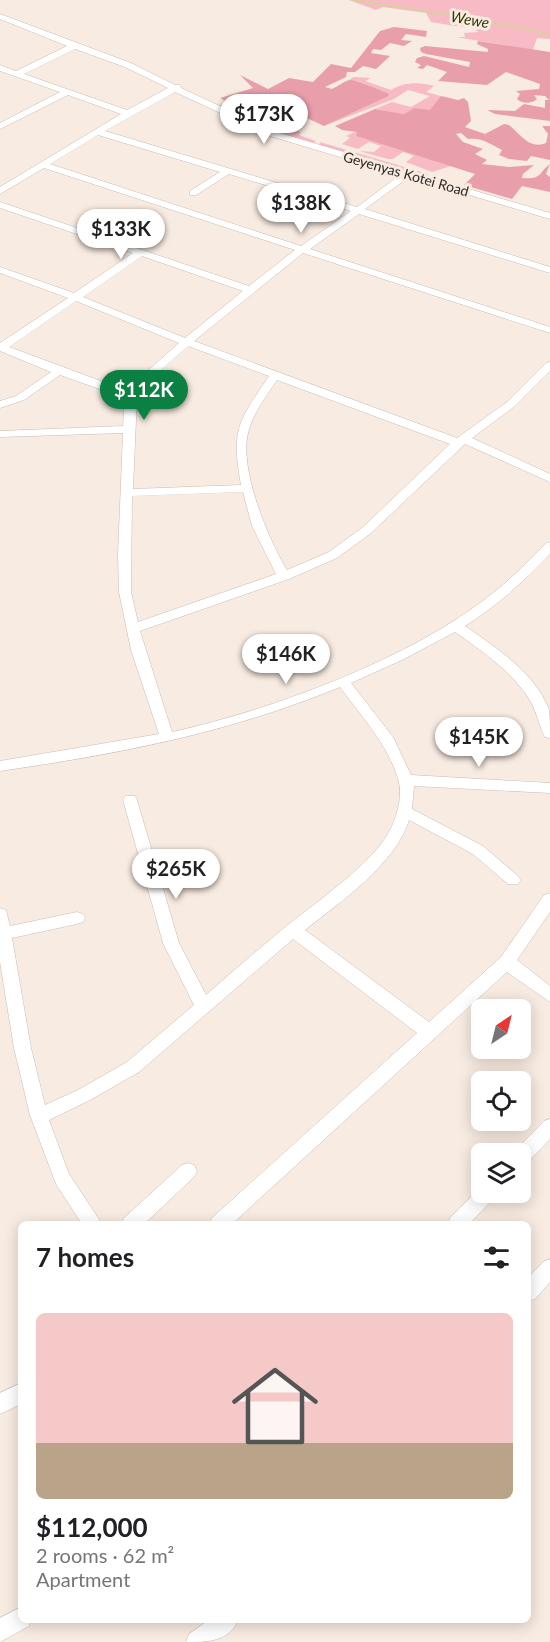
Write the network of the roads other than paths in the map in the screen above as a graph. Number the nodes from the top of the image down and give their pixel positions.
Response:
1 (0, 16) edge
2 (74, 46) junction
3 (0, 68) edge
4 (17, 74) junction
5 (177, 87) junction
6 (67, 92) junction
7 (128, 113) junction
8 (5, 119) edge
9 (0, 126) edge
10 (98, 132) junction
11 (43, 165) junction
12 (227, 171) junction
13 (407, 174) junction
14 (0, 191) edge
15 (193, 193) dead end
16 (0, 205) edge
17 (358, 210) junction
18 (550, 216) edge
19 (302, 249) junction
20 (142, 252) junction
21 (548, 266) edge
22 (0, 270) edge
23 (251, 290) junction
24 (75, 297) junction
25 (550, 330) edge
26 (186, 342) junction
27 (1, 347) edge
28 (550, 365) edge
29 (59, 371) junction
30 (275, 375) junction
31 (132, 396) junction
32 (0, 405) edge
33 (129, 429) junction
34 (0, 434) edge
35 (461, 441) junction
36 (550, 478) edge
37 (247, 488) junction
38 (126, 493) junction
39 (550, 546) edge
40 (545, 560) edge
41 (284, 576) junction
42 (456, 626) junction
43 (133, 628) junction
44 (343, 682) junction
45 (550, 733) edge
46 (167, 738) junction
47 (0, 766) edge
48 (406, 780) junction
49 (550, 788) edge
50 (130, 800) dead end
51 (404, 811) junction
52 (513, 880) dead end
53 (550, 899) edge
54 (0, 914) edge
55 (77, 918) dead end
56 (293, 930) junction
57 (3, 934) junction
58 (507, 962) junction
59 (550, 995) edge
60 (7, 1004) edge
61 (203, 1006) junction
62 (429, 1032) junction
63 (39, 1116) junction
64 (550, 1127) edge
65 (531, 1147) edge
66 (188, 1171) dead end
67 (478, 1203) edge
68 (91, 1221) edge
69 (134, 1221) edge
70 (222, 1221) edge
71 (461, 1221) edge
72 (550, 1268) edge
73 (531, 1289) edge
74 (18, 1395) edge
75 (0, 1404) edge
76 (18, 1620) edge
77 (223, 1623) edge
78 (0, 1630) edge
79 (197, 1642) edge

1 - 2 street, Geyenyas Kotei Road
2 - 4 street
2 - 5 street, Geyenyas Kotei Road
3 - 4 street
4 - 6 street
5 - 7 street
5 - 13 street, Geyenyas Kotei Road
6 - 7 street
6 - 8 street
7 - 10 street
8 - 9 street
10 - 11 street
10 - 12 street
11 - 14 street
11 - 19 street
12 - 15 street
12 - 17 street
13 - 17 street
13 - 18 street, Geyenyas Kotei Road
16 - 20 street
17 - 19 street
17 - 21 street
19 - 23 street
19 - 25 street
20 - 23 street
20 - 24 street
22 - 24 street
23 - 26 street
24 - 26 street
24 - 27 street
26 - 30 street
26 - 31 street
27 - 29 street
28 - 35 street
29 - 31 street
29 - 32 street
30 - 35 street
30 - 37 street
31 - 33 street
33 - 34 street
33 - 38 street
35 - 36 street
35 - 41 street
37 - 38 street
37 - 41 street
38 - 43 street
39 - 40 street
40 - 42 street
41 - 43 street
42 - 44 street
42 - 45 street
43 - 46 street
44 - 46 street
44 - 48 street
46 - 47 street
48 - 49 street
48 - 51 street
50 - 61 street
51 - 52 street
51 - 56 street
53 - 58 street
54 - 57 street
55 - 57 street
56 - 61 street
56 - 62 street
57 - 60 street
58 - 59 street
58 - 62 street
60 - 63 street
61 - 63 street
62 - 70 street
63 - 68 street
64 - 65 street
66 - 69 street
67 - 71 street
72 - 73 street
74 - 75 street
76 - 78 street
77 - 79 street

